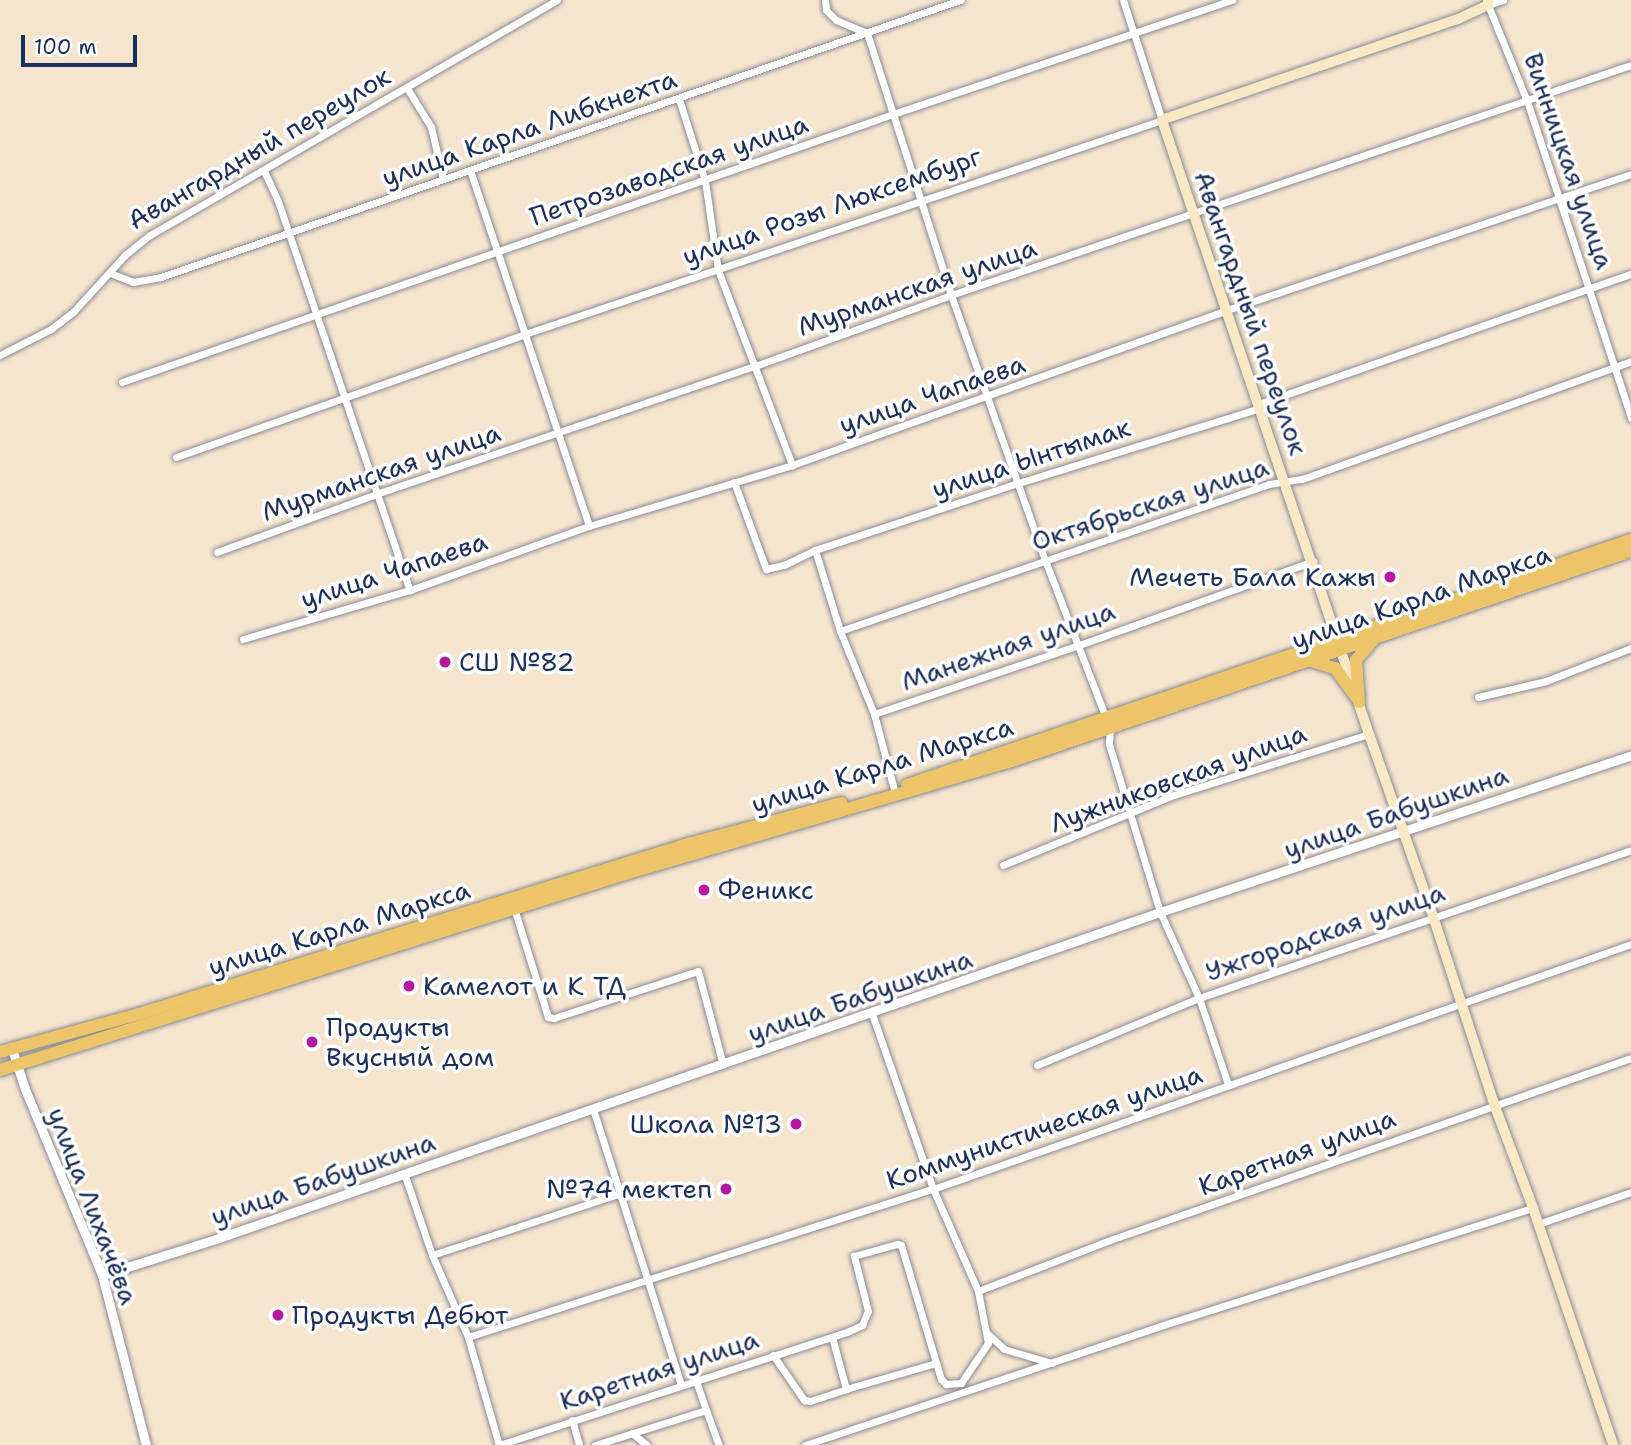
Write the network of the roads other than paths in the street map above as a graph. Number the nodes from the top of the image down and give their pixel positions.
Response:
1 (557, 0) edge
2 (825, 0) edge
3 (960, 0) edge
4 (1123, 0) edge
5 (1232, 0) edge
6 (1503, 0) edge
7 (1488, 3) edge
8 (867, 33) junction
9 (1134, 33) junction
10 (1631, 65) edge
11 (407, 88) junction
12 (679, 99) junction
13 (1527, 101) junction
14 (893, 114) junction
15 (1162, 120) junction
16 (470, 170) junction
17 (264, 171) junction
18 (1631, 174) edge
19 (443, 180) junction
20 (705, 181) junction
21 (1557, 199) junction
22 (919, 200) junction
23 (1195, 215) junction
24 (287, 233) junction
25 (498, 252) junction
26 (718, 270) junction
27 (110, 273) junction
28 (1631, 274) edge
29 (1588, 289) junction
30 (951, 295) junction
31 (1227, 310) junction
32 (315, 315) junction
33 (525, 334) junction
34 (0, 355) edge
35 (1631, 362) edge
36 (755, 366) junction
37 (1616, 367) junction
38 (122, 382) dead end
39 (342, 397) junction
40 (988, 397) junction
41 (1260, 406) junction
42 (1631, 418) edge
43 (558, 433) junction
44 (176, 457) dead end
45 (792, 465) junction
46 (1284, 481) junction
47 (734, 482) junction
48 (1018, 483) junction
49 (376, 494) junction
50 (589, 526) junction
51 (1631, 540) edge
52 (814, 550) junction
53 (1631, 551) edge
54 (217, 552) dead end
55 (1045, 560) junction
56 (1313, 561) junction
57 (410, 590) junction
58 (840, 631) junction
59 (1376, 636) junction
60 (243, 639) dead end
61 (1338, 644) junction
62 (1079, 645) junction
63 (1631, 648) edge
64 (1308, 660) junction
65 (1478, 697) dead end
66 (1359, 702) junction
67 (874, 714) junction
68 (1108, 723) junction
69 (1369, 734) junction
70 (1631, 755) edge
71 (894, 789) junction
72 (1129, 812) junction
73 (1403, 833) junction
74 (1631, 850) edge
75 (1003, 865) dead end
76 (513, 904) junction
77 (1160, 912) junction
78 (1433, 916) junction
79 (1631, 944) edge
80 (1199, 998) junction
81 (1460, 1001) junction
82 (872, 1014) junction
83 (141, 1019) junction
84 (6, 1050) edge
85 (1631, 1058) edge
86 (16, 1065) junction
87 (723, 1065) junction
88 (1037, 1065) dead end
89 (0, 1070) edge
90 (1228, 1084) junction
91 (1494, 1104) junction
92 (593, 1109) junction
93 (404, 1173) junction
94 (933, 1189) junction
95 (1631, 1192) edge
96 (619, 1194) junction
97 (1533, 1208) junction
98 (1538, 1224) junction
99 (432, 1255) junction
100 (102, 1275) junction
101 (646, 1281) junction
102 (978, 1292) junction
103 (988, 1333) junction
104 (468, 1337) junction
105 (832, 1337) junction
106 (773, 1355) junction
107 (936, 1363) junction
108 (1053, 1363) junction
109 (696, 1381) junction
110 (681, 1384) junction
111 (846, 1389) junction
112 (957, 1389) junction
113 (706, 1410) junction
114 (572, 1420) junction
115 (632, 1433) junction
116 (146, 1445) edge
117 (499, 1445) edge
118 (579, 1445) edge
119 (596, 1445) edge
120 (647, 1445) edge
121 (719, 1445) edge
122 (805, 1445) edge
123 (1613, 1445) edge

1 - 11 street, Авангардный переулок
2 - 8 street
3 - 8 street, улица Карла Либкнехта
4 - 9 street, Авангардный переулок
5 - 9 street, Петрозаводская улица
6 - 7 street, улица Розы Люксембург
7 - 13 street, Винницкая улица
7 - 15 main road, улица Розы Люксембург
8 - 12 street, улица Карла Либкнехта
8 - 14 street
9 - 14 street, Петрозаводская улица
9 - 15 street, Авангардный переулок
10 - 13 street, Мурманская улица
11 - 17 street, Авангардный переулок
11 - 19 street
12 - 16 street, улица Карла Либкнехта
12 - 20 street
13 - 21 street, Винницкая улица
13 - 23 street, Мурманская улица
14 - 20 street, Петрозаводская улица
14 - 22 street
15 - 22 street, улица Розы Люксембург
15 - 23 main road, Авангардный переулок
16 - 19 street, улица Карла Либкнехта
16 - 25 street
17 - 24 street
17 - 27 street, Авангардный переулок
18 - 21 street, улица Чапаева
19 - 24 street, улица Карла Либкнехта
20 - 25 street, Петрозаводская улица
20 - 26 street
21 - 29 street, Винницкая улица
21 - 31 street, улица Чапаева
22 - 26 street, улица Розы Люксембург
22 - 30 street
23 - 30 street, Мурманская улица
23 - 31 main road, Авангардный переулок
24 - 27 street, улица Карла Либкнехта
24 - 32 street
25 - 32 street, Петрозаводская улица
25 - 33 street
26 - 33 street, улица Розы Люксембург
26 - 36 street
27 - 34 street, Авангардный переулок
28 - 29 street, улица Ынтымак
29 - 37 street, Винницкая улица
29 - 41 street, улица Ынтымак
30 - 36 street, Мурманская улица
30 - 40 street
31 - 40 street, улица Чапаева
31 - 41 main road, Авангардный переулок
32 - 38 street, Петрозаводская улица
32 - 39 street
33 - 39 street, улица Розы Люксембург
33 - 43 street
35 - 37 street, Октябрьская улица
36 - 43 street, Мурманская улица
36 - 45 street
37 - 42 street, Винницкая улица
37 - 46 street, Октябрьская улица
39 - 44 street, улица Розы Люксембург
39 - 49 street
40 - 45 street, улица Чапаева
40 - 48 street
41 - 46 main road, Авангардный переулок
41 - 48 street, улица Ынтымак
43 - 49 street, Мурманская улица
43 - 50 street
45 - 47 street, улица Чапаева
46 - 55 street, Октябрьская улица
46 - 56 main road, Авангардный переулок
47 - 50 street, улица Чапаева
47 - 52 street, улица Ынтымак
48 - 52 street, улица Ынтымак
48 - 55 street
49 - 54 street, Мурманская улица
49 - 57 street
50 - 57 street, улица Чапаева
51 - 61 main road, улица Карла Маркса
52 - 58 street
53 - 59 main road, улица Карла Маркса
55 - 58 street, Октябрьская улица
55 - 62 street
56 - 61 main road, Авангардный переулок
56 - 62 street, Манежная улица
57 - 60 street, улица Чапаева
58 - 67 street
59 - 61 main road, улица Карла Маркса
59 - 66 main road
61 - 64 main road, улица Карла Маркса
61 - 66 main road, Авангардный переулок
61 - 68 main road, улица Карла Маркса
62 - 67 street, Манежная улица
62 - 68 street
63 - 65 street
64 - 66 main road
64 - 68 main road, улица Карла Маркса
66 - 69 main road, Авангардный переулок
67 - 71 street
68 - 71 main road, улица Карла Маркса
68 - 72 street
68 - 76 main road, улица Карла Маркса
69 - 72 street, Лужниковская улица
69 - 73 main road, Авангардный переулок
70 - 73 street, улица Бабушкина
71 - 76 main road, улица Карла Маркса
72 - 75 street, Лужниковская улица
72 - 77 street
73 - 77 street, улица Бабушкина
73 - 78 main road, Авангардный переулок
74 - 78 street, Ужгородская улица
76 - 83 main road, улица Карла Маркса
76 - 87 street
77 - 80 street
77 - 82 street, улица Бабушкина
78 - 80 street, Ужгородская улица
78 - 81 main road, Авангардный переулок
79 - 81 street, Коммунистическая улица
80 - 88 street, Ужгородская улица
80 - 90 street
81 - 90 street, Коммунистическая улица
81 - 91 main road, Авангардный переулок
82 - 87 street, улица Бабушкина
82 - 94 street
83 - 84 main road
83 - 86 main road
84 - 86 street, улица Лихачёва
85 - 91 street, Каретная улица
86 - 89 main road
86 - 100 street, улица Лихачёва
87 - 92 street, улица Бабушкина
90 - 94 street, Коммунистическая улица
91 - 97 main road, Авангардный переулок
91 - 102 street, Каретная улица
92 - 93 street, улица Бабушкина
92 - 96 street
93 - 99 street
93 - 100 street, улица Бабушкина
94 - 101 street, Коммунистическая улица
94 - 102 street
95 - 98 street
96 - 99 street
96 - 101 street
97 - 98 main road, Авангардный переулок
97 - 108 street
98 - 123 main road, Авангардный переулок
99 - 104 street
100 - 116 street, улица Лихачёва
101 - 104 street, Коммунистическая улица
101 - 110 street
102 - 103 street
103 - 108 street
103 - 112 street
104 - 117 street
105 - 106 street, Каретная улица
105 - 107 street, Каретная улица
105 - 111 street
106 - 109 street, Каретная улица
106 - 111 street
107 - 111 street
107 - 112 street
108 - 112 street
109 - 110 street, Каретная улица
109 - 113 street
110 - 114 street, Каретная улица
112 - 122 street
113 - 115 street
113 - 121 street
114 - 117 street, Каретная улица
114 - 118 street
115 - 119 street
115 - 120 street

